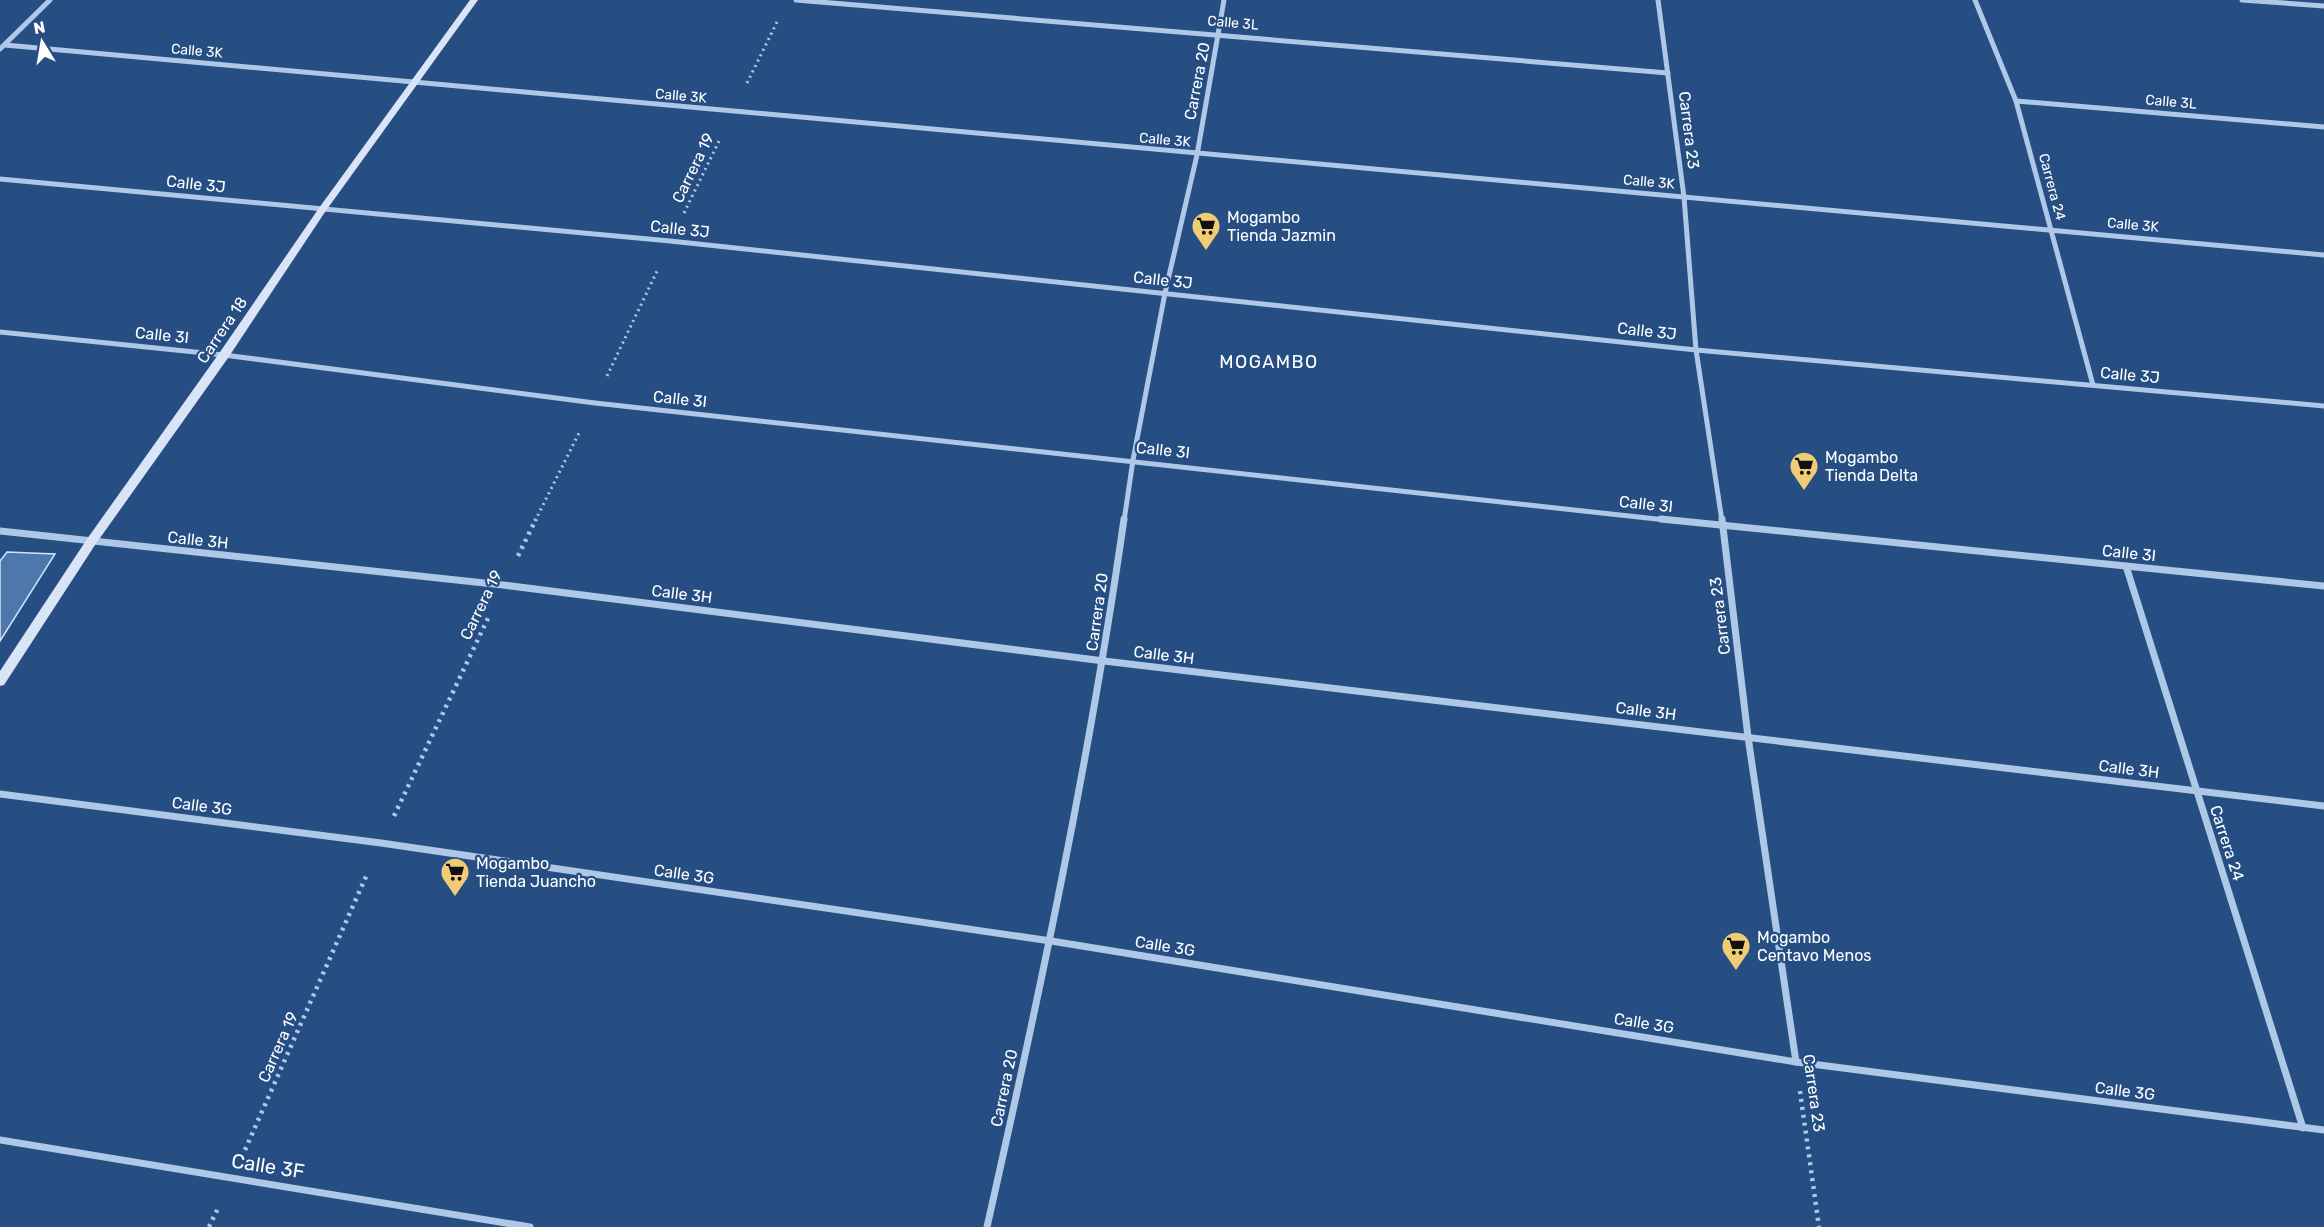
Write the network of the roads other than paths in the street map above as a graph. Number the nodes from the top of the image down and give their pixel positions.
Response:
1 (50, 0) edge
2 (474, 0) edge
3 (796, 0) edge
4 (1224, 0) edge
5 (1658, 0) edge
6 (1975, 0) edge
7 (2242, 0) edge
8 (2324, 6) edge
9 (1219, 34) junction
10 (4, 45) junction
11 (0, 50) edge
12 (1668, 73) junction
13 (413, 83) junction
14 (2016, 101) junction
15 (2324, 127) edge
16 (1197, 155) junction
17 (0, 178) edge
18 (1684, 197) junction
19 (321, 210) junction
20 (2051, 230) junction
21 (2324, 255) edge
22 (1165, 293) junction
23 (0, 332) edge
24 (1696, 350) junction
25 (224, 355) junction
26 (2093, 385) junction
27 (2324, 406) edge
28 (1133, 460) junction
29 (1723, 526) junction
30 (0, 531) edge
31 (91, 542) junction
32 (2126, 566) junction
33 (2324, 586) edge
34 (1104, 661) junction
35 (0, 681) edge
36 (1748, 737) junction
37 (2196, 791) junction
38 (0, 794) edge
39 (2324, 806) edge
40 (1051, 941) junction
41 (1796, 1062) junction
42 (2303, 1128) junction
43 (2324, 1130) edge
44 (0, 1140) edge
45 (530, 1227) edge
46 (987, 1227) edge

1 - 10 street
2 - 13 street, Carrera 18
3 - 9 street, Calle 3L
4 - 9 street, Carrera 20
5 - 12 street, Carrera 23
6 - 14 street, Carrera 24
7 - 8 street
9 - 12 street, Calle 3L
9 - 16 street, Carrera 20
10 - 11 street
10 - 13 street, Calle 3K
12 - 18 street, Carrera 23
13 - 16 street, Calle 3K
13 - 19 street, Carrera 18
14 - 15 street, Calle 3L
14 - 20 street, Carrera 24
16 - 18 street, Calle 3K
16 - 22 street, Carrera 20
17 - 19 street, Calle 3J
18 - 20 street, Calle 3K
18 - 24 street, Carrera 23
19 - 22 street, Calle 3J
19 - 25 street, Carrera 18
20 - 21 street, Calle 3K
20 - 26 street, Carrera 24
22 - 24 street, Calle 3J
22 - 28 street, Carrera 20
23 - 25 street, Calle 3I
24 - 26 street, Calle 3J
24 - 29 street, Carrera 23
25 - 28 street, Calle 3I
25 - 31 street, Carrera 18
26 - 27 street, Calle 3J
28 - 29 street, Calle 3I
28 - 34 street, Carrera 20
29 - 32 street, Calle 3I
29 - 36 street, Carrera 23
30 - 31 street, Calle 3H
31 - 34 street, Calle 3H
31 - 35 street, Carrera 18
32 - 33 street, Calle 3I
32 - 37 street, Carrera 24
34 - 36 street, Calle 3H
34 - 40 street, Carrera 20
36 - 37 street, Calle 3H
36 - 41 street, Carrera 23
37 - 39 street, Calle 3H
37 - 42 street, Carrera 24
38 - 40 street, Calle 3G
40 - 41 street, Calle 3G
40 - 46 street, Carrera 20
41 - 42 street, Calle 3G
42 - 43 street, Calle 3G
44 - 45 street, Calle 3F

